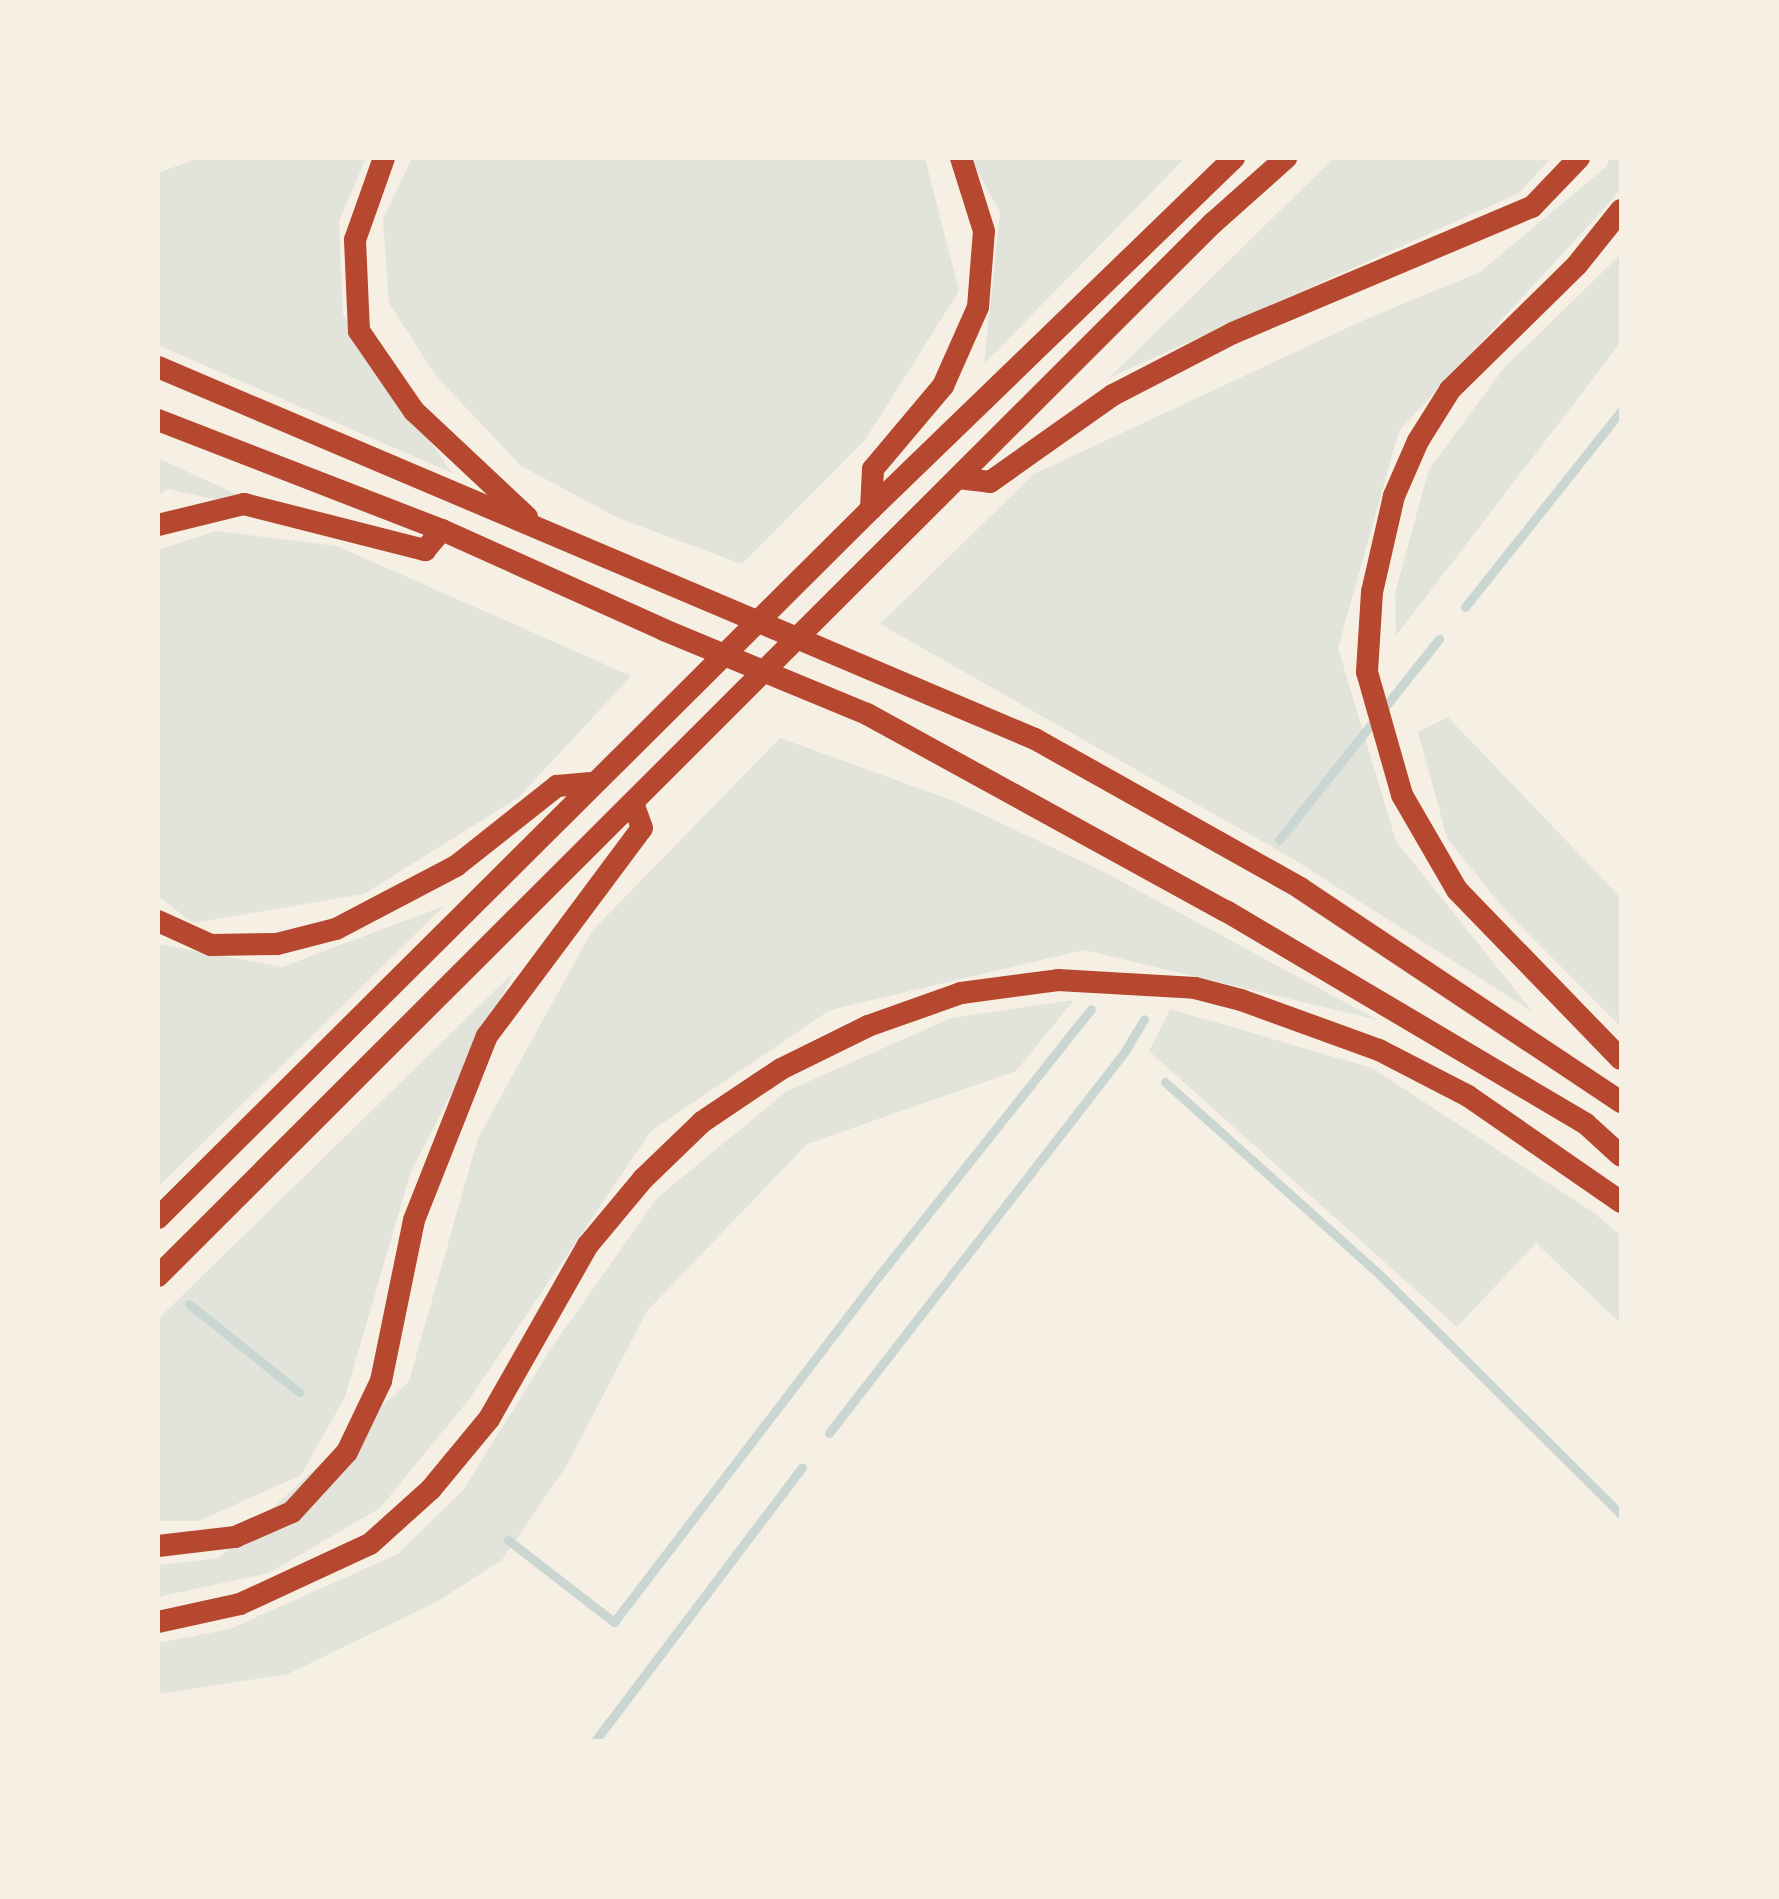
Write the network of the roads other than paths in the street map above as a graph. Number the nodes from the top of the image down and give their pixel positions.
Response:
1 (384, 158) edge
2 (961, 158) edge
3 (1234, 158) edge
4 (1286, 158) edge
5 (1579, 158) edge
6 (1621, 210) edge
7 (158, 367) edge
8 (158, 420) edge
9 (958, 478) junction
10 (871, 509) junction
11 (158, 525) edge
12 (540, 529) junction
13 (442, 530) junction
14 (594, 783) junction
15 (633, 803) junction
16 (158, 921) edge
17 (1621, 1059) edge
18 (1621, 1102) edge
19 (1621, 1156) edge
20 (1621, 1202) edge
21 (158, 1218) edge
22 (158, 1276) edge
23 (158, 1546) edge
24 (158, 1622) edge

1 - 12 highway
2 - 10 highway
3 - 10 highway
4 - 9 highway
5 - 9 highway
6 - 17 highway
7 - 12 highway
8 - 13 highway
9 - 15 highway
10 - 14 highway
11 - 13 highway
12 - 18 highway
13 - 19 highway
14 - 16 highway
14 - 21 highway
15 - 22 highway
15 - 23 highway
20 - 24 highway

